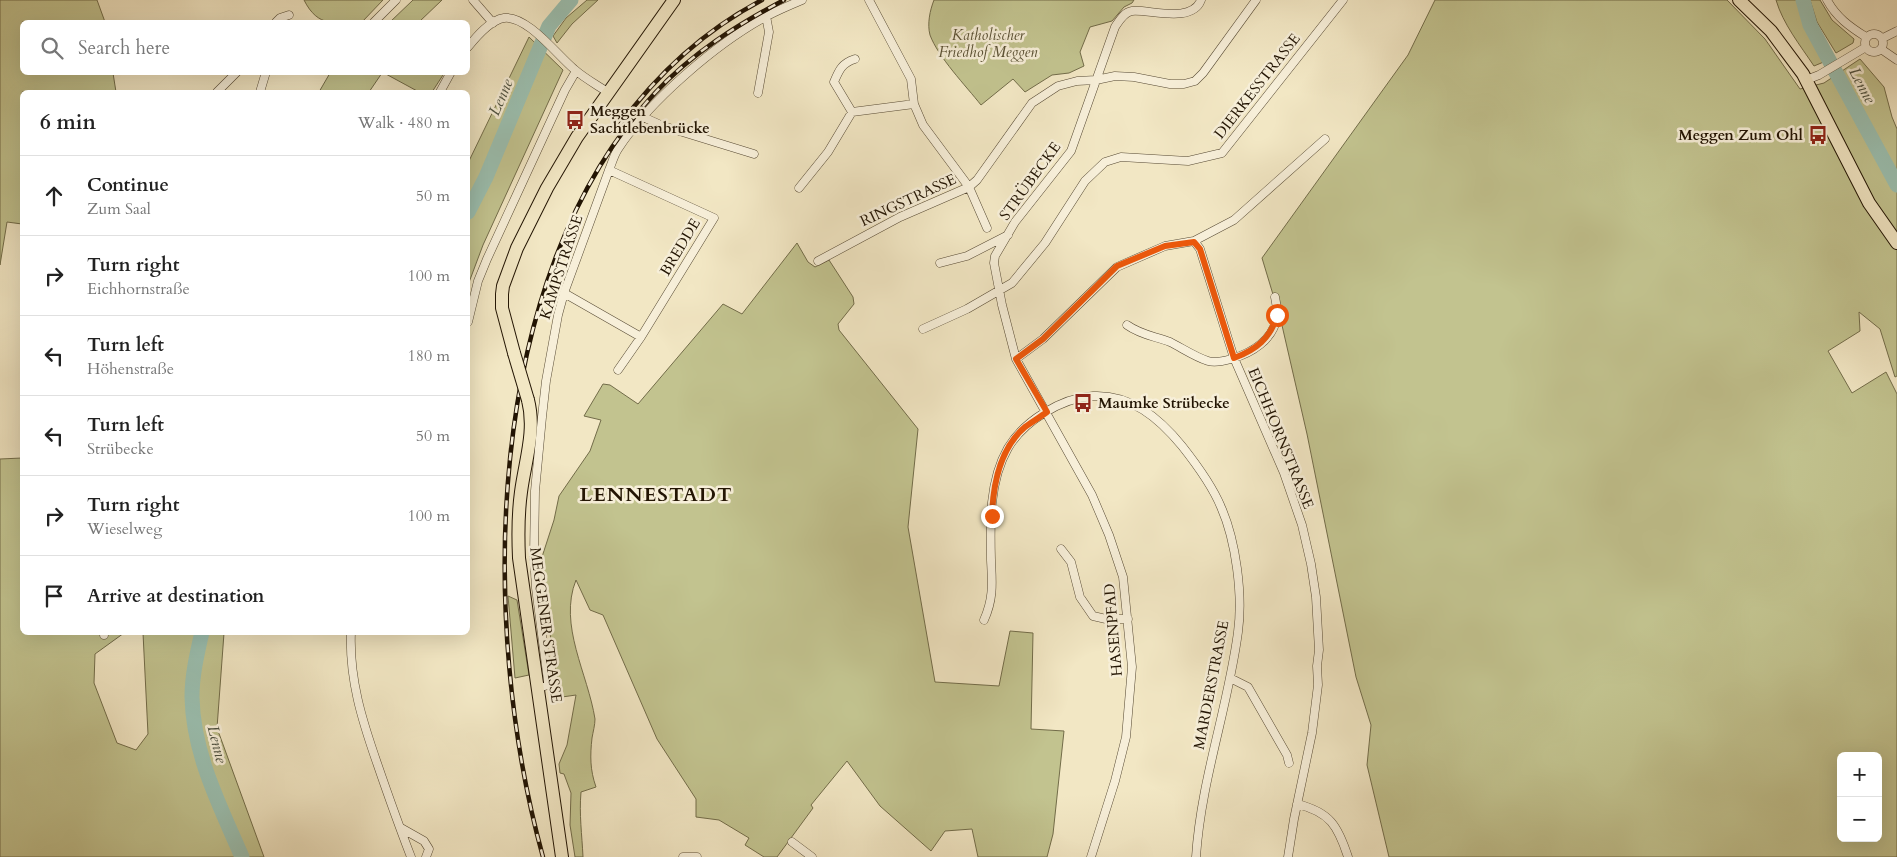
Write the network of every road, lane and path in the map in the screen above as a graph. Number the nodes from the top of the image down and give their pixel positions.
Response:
1 (396, 0) edge
2 (473, 0) edge
3 (674, 0) edge
4 (802, 0) edge
5 (869, 0) edge
6 (1201, 0) edge
7 (1256, 0) edge
8 (1343, 0) edge
9 (1739, 0) edge
10 (1827, 0) edge
11 (289, 14) dead end
12 (766, 16) junction
13 (278, 20) edge
14 (376, 20) edge
15 (493, 23) junction
16 (1897, 31) edge
17 (1866, 37) junction
18 (1882, 38) junction
19 (470, 44) edge
20 (1866, 47) junction
21 (1881, 49) junction
22 (855, 59) dead end
23 (1897, 60) edge
24 (576, 71) junction
25 (234, 75) edge
26 (265, 75) edge
27 (449, 75) edge
28 (1096, 80) junction
29 (1806, 80) junction
30 (219, 90) edge
31 (261, 90) edge
32 (441, 90) edge
33 (609, 93) junction
34 (758, 94) dead end
35 (914, 104) junction
36 (852, 112) junction
37 (643, 116) junction
38 (1325, 139) dead end
39 (754, 154) dead end
40 (609, 170) junction
41 (968, 187) junction
42 (799, 188) dead end
43 (987, 228) dead end
44 (1008, 235) junction
45 (1194, 242) junction
46 (1897, 243) edge
47 (818, 261) dead end
48 (940, 263) dead end
49 (999, 289) junction
50 (564, 293) junction
51 (1275, 297) dead end
52 (470, 314) edge
53 (1127, 325) dead end
54 (923, 328) dead end
55 (641, 337) junction
56 (1234, 358) junction
57 (1016, 359) junction
58 (618, 370) dead end
59 (1047, 412) junction
60 (1061, 549) dead end
61 (1128, 619) junction
62 (984, 620) dead end
63 (351, 635) edge
64 (1230, 678) junction
65 (538, 688) junction
66 (1289, 763) dead end
67 (1297, 804) junction
68 (401, 828) junction
69 (792, 842) dead end
70 (411, 857) edge
71 (426, 857) edge
72 (562, 857) edge
73 (683, 857) edge
74 (697, 857) edge
75 (812, 857) edge
76 (1091, 857) edge
77 (1196, 857) edge
78 (1288, 857) edge
79 (1348, 857) edge

1 - 14 street
2 - 15 street
3 - 33 main road, MEGGENER STRASSE
4 - 12 street, KAMPSTRASSE
5 - 35 street
6 - 28 street, STRÜBECKE
7 - 28 street, RINGSTRASSE
8 - 49 street, DIERKESSTRASSE
9 - 29 main road
10 - 17 street
11 - 13 street
12 - 34 street
12 - 37 street, KAMPSTRASSE
15 - 19 street
15 - 24 street
16 - 18 street
17 - 18 street
17 - 20 street
18 - 21 street
20 - 21 street
20 - 29 street
21 - 23 street
22 - 36 street
24 - 33 street
24 - 52 street
25 - 30 street
26 - 31 street
27 - 32 street
28 - 41 street, RINGSTRASSE
28 - 44 street, STRÜBECKE
29 - 46 main road
33 - 65 main road, MEGGENER STRASSE, bridge
35 - 36 street
35 - 41 street
36 - 42 street
37 - 39 street
37 - 40 street, KAMPSTRASSE
38 - 45 street
40 - 50 street, KAMPSTRASSE
40 - 55 street, BREDDE
41 - 43 street
41 - 47 street, RINGSTRASSE
44 - 48 street
44 - 49 street, STRÜBECKE
45 - 56 street, EICHHORNSTRASSE
45 - 57 street
49 - 54 street, DIERKESSTRASSE
49 - 57 street, STRÜBECKE
50 - 55 street
50 - 65 street, KAMPSTRASSE
51 - 56 street
53 - 56 street
55 - 58 street, BREDDE
56 - 67 street, EICHHORNSTRASSE
57 - 59 street, STRÜBECKE
59 - 61 street, HASENPFAD
59 - 62 street, MARDERSTRASSE
59 - 64 street, MARDERSTRASSE
60 - 61 street
61 - 76 street, HASENPFAD
63 - 68 street
64 - 66 street
64 - 77 street, MARDERSTRASSE
65 - 72 main road, MEGGENER STRASSE
67 - 78 street, EICHHORNSTRASSE
67 - 79 street
68 - 70 street
68 - 71 street
69 - 75 street
73 - 74 street

